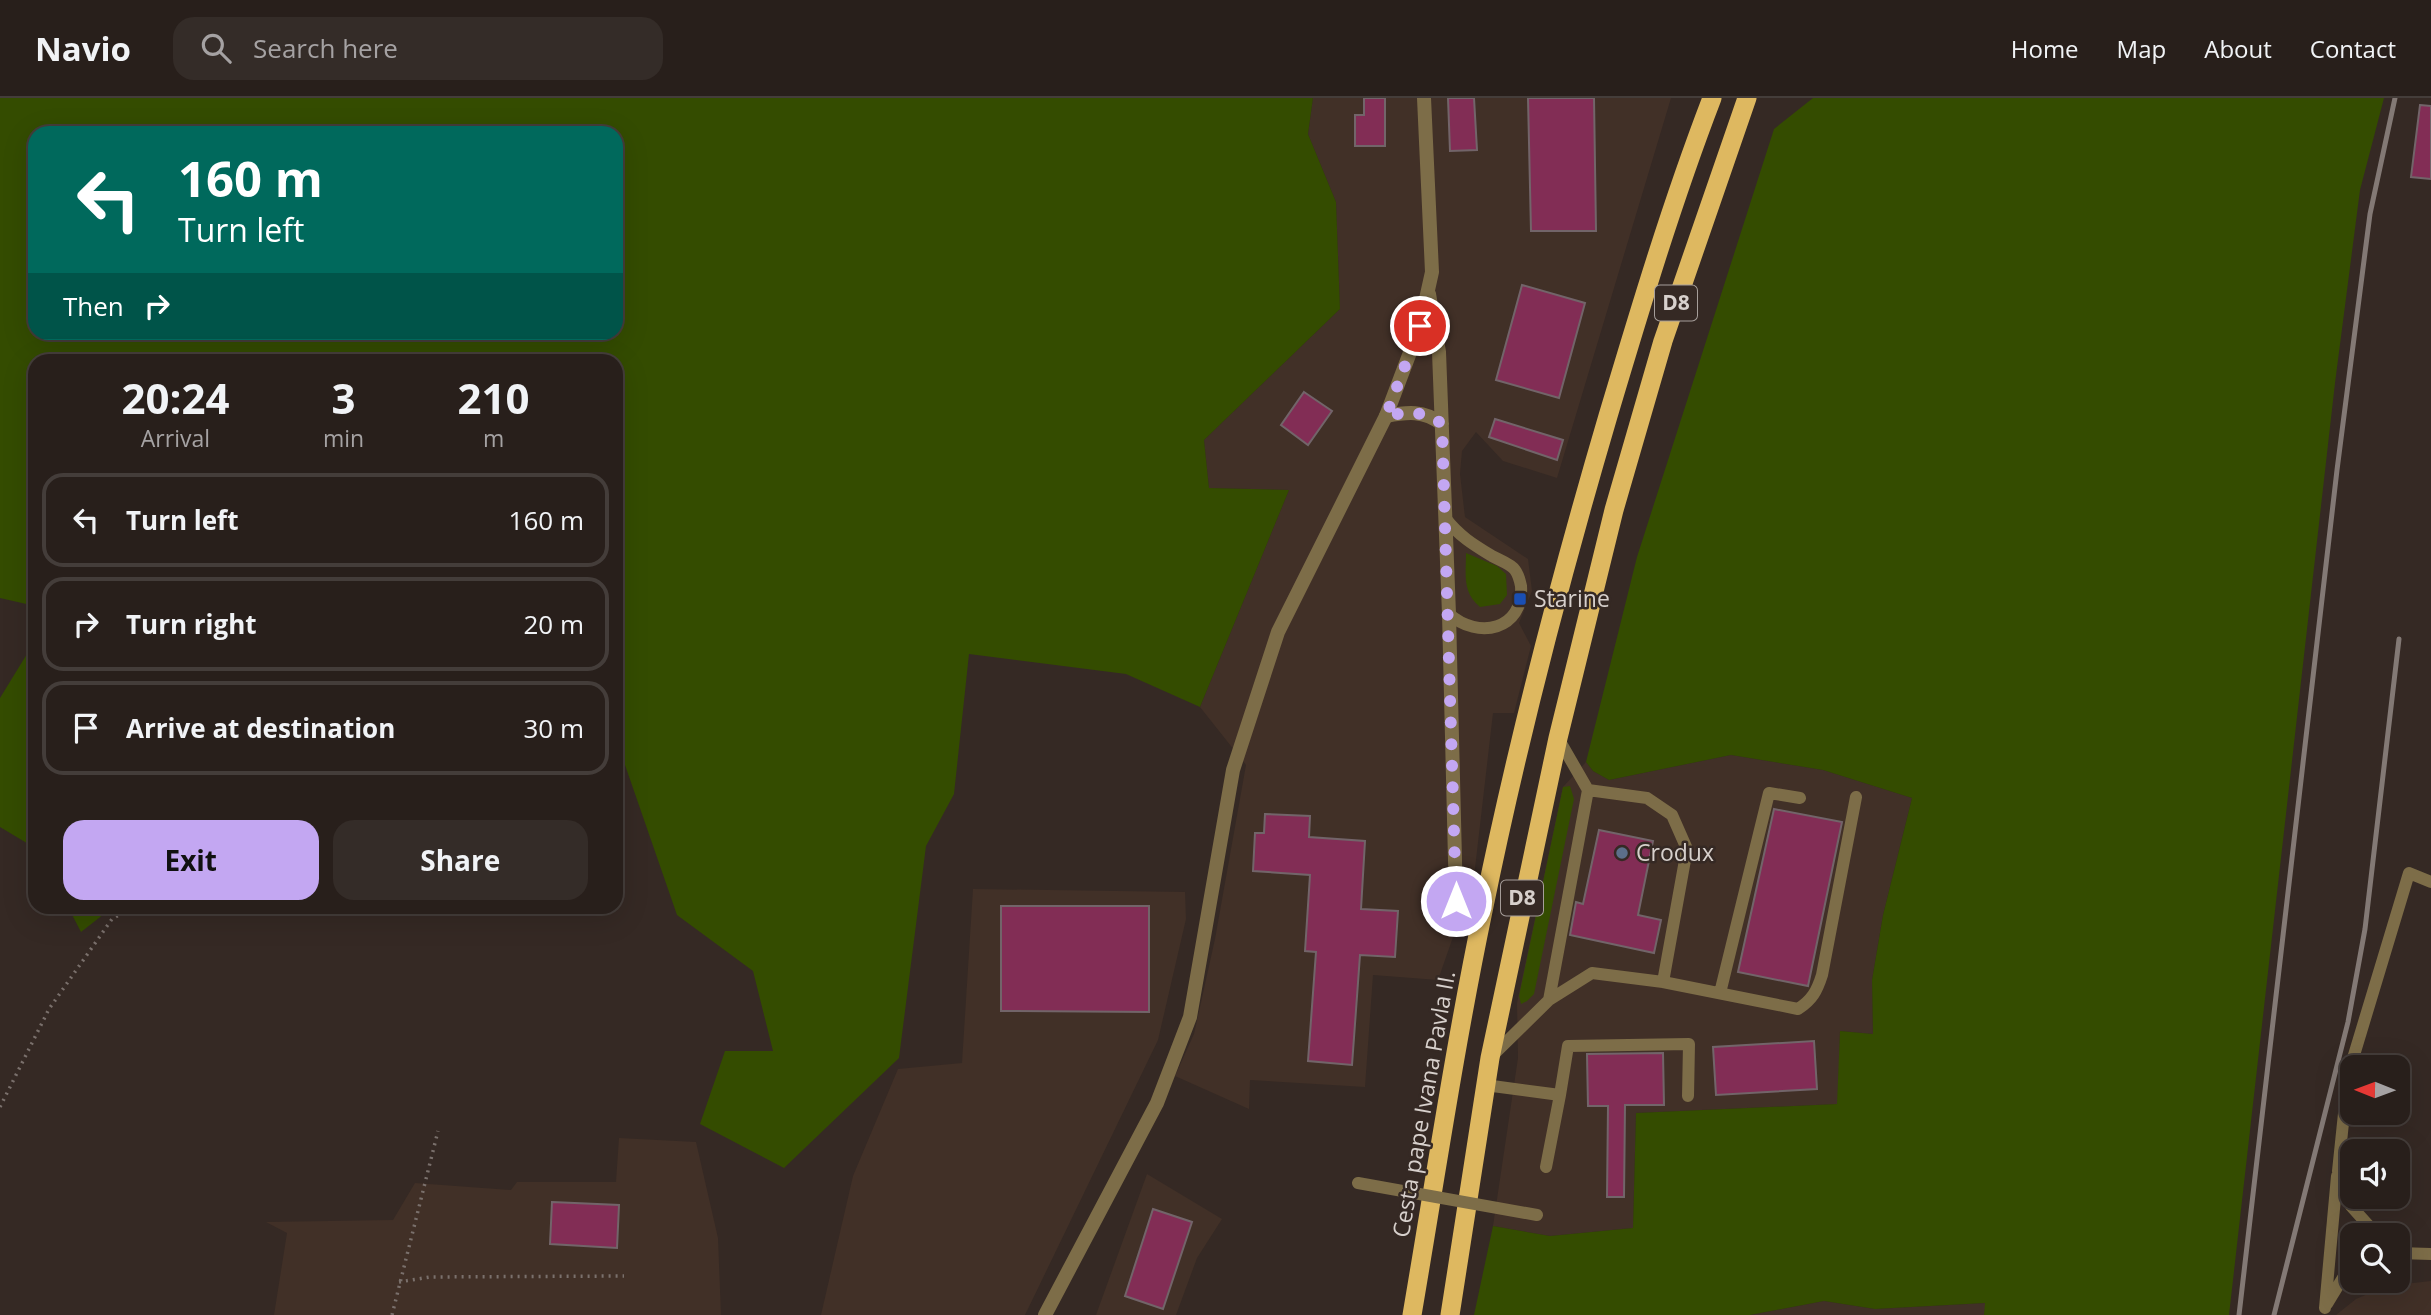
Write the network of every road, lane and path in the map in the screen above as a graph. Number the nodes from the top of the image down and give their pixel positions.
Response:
1 (1424, 98) edge
2 (1712, 98) edge
3 (1747, 98) edge
4 (1429, 295) junction
5 (1386, 416) junction
6 (1442, 424) junction
7 (1446, 519) junction
8 (1449, 614) junction
9 (1558, 738) junction
10 (1588, 790) junction
11 (1856, 797) dead end
12 (1800, 798) dead end
13 (2431, 882) edge
14 (1456, 901) dead end
15 (120, 914) edge
16 (1663, 982) junction
17 (1720, 993) junction
18 (1549, 1000) junction
19 (1490, 1058) junction
20 (1485, 1085) junction
21 (1560, 1094) junction
22 (1688, 1096) dead end
23 (0, 1107) edge
24 (438, 1131) dead end
25 (1546, 1167) dead end
26 (2338, 1171) junction
27 (1358, 1183) dead end
28 (1537, 1215) dead end
29 (2366, 1223) edge
30 (2410, 1253) edge
31 (2431, 1254) edge
32 (624, 1276) dead end
33 (399, 1282) junction
34 (2340, 1283) edge
35 (2324, 1311) edge
36 (392, 1315) edge
37 (1045, 1315) edge
38 (1412, 1315) edge
39 (1450, 1315) edge

1 - 4 street
2 - 38 highway, Cesta pape Ivana Pavla II. / D8
3 - 9 highway, D8
4 - 5 street
4 - 6 street
5 - 6 street
5 - 37 street
6 - 7 street
7 - 8 street
7 - 8 lane
8 - 14 street
9 - 10 lane
9 - 19 highway, D8
10 - 16 lane
10 - 18 lane
11 - 17 lane
12 - 17 lane
13 - 26 lane
15 - 23 path
16 - 17 lane
16 - 18 lane
18 - 19 lane
19 - 20 highway, D8
20 - 21 lane
20 - 39 highway, D8
21 - 22 lane
21 - 25 lane
24 - 33 path
26 - 29 lane
26 - 35 lane
27 - 28 lane, bridge
30 - 31 lane
32 - 33 path
33 - 36 path
34 - 35 lane

